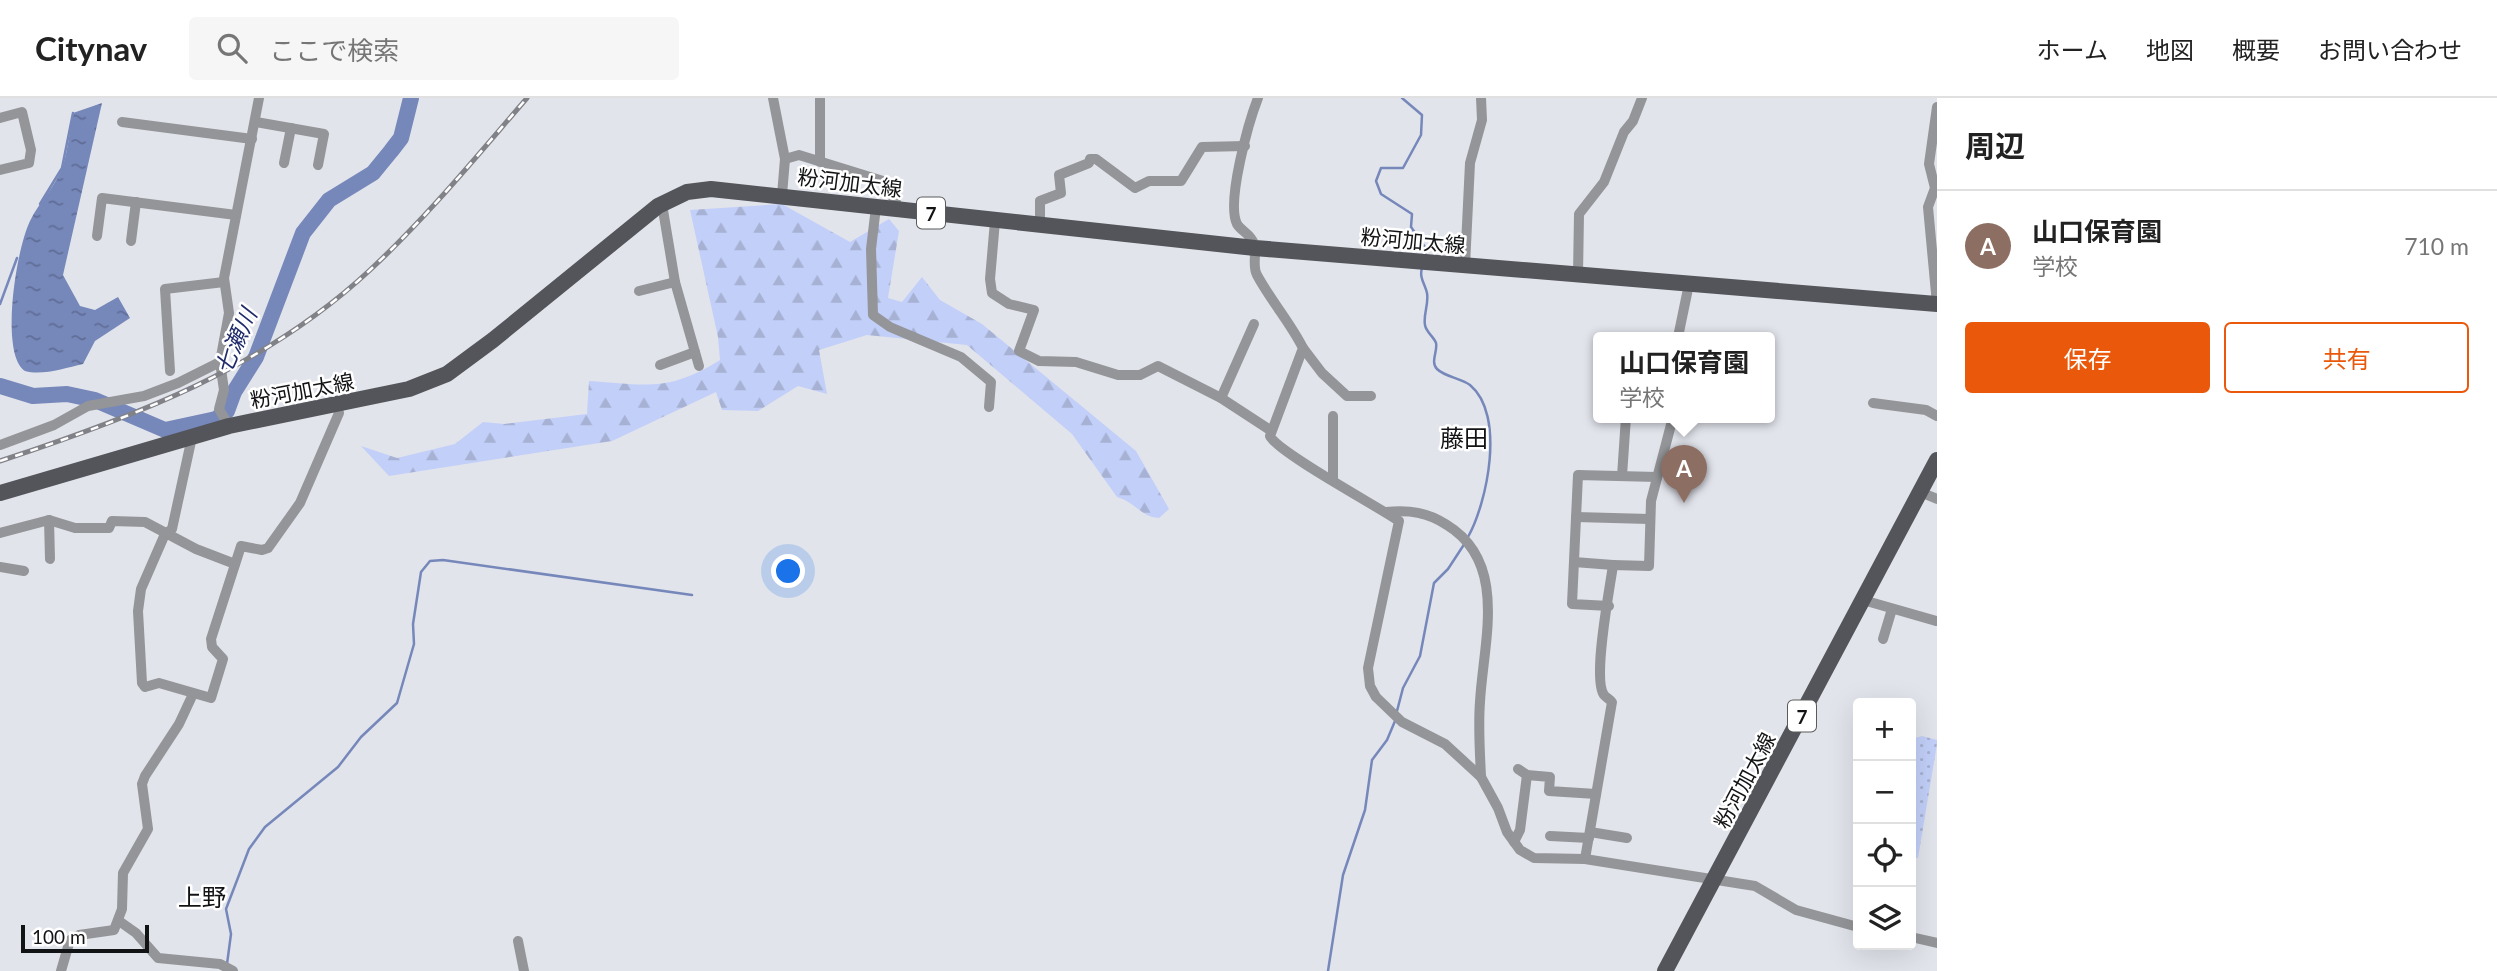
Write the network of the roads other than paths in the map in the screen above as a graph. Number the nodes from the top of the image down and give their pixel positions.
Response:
1 (259, 98) edge
2 (773, 98) edge
3 (820, 98) edge
4 (1258, 98) edge
5 (1481, 98) edge
6 (1642, 98) edge
7 (1937, 107) edge
8 (0, 118) edge
9 (122, 122) dead end
10 (256, 122) junction
11 (290, 128) junction
12 (252, 139) junction
13 (1245, 146) junction
14 (785, 159) junction
15 (820, 162) junction
16 (284, 163) dead end
17 (318, 165) dead end
18 (0, 170) edge
19 (1936, 187) edge
20 (782, 195) junction
21 (136, 202) junction
22 (662, 204) junction
23 (876, 207) junction
24 (900, 209) junction
25 (236, 215) junction
26 (995, 220) junction
27 (1040, 226) junction
28 (97, 236) dead end
29 (131, 241) dead end
30 (1255, 248) junction
31 (1465, 266) junction
32 (1578, 275) junction
33 (224, 282) junction
34 (675, 282) junction
35 (1689, 284) junction
36 (639, 290) dead end
37 (1937, 304) edge
38 (1254, 324) dead end
39 (1679, 332) edge
40 (1303, 348) junction
41 (695, 352) junction
42 (220, 362) junction
43 (660, 366) dead end
44 (699, 366) dead end
45 (170, 371) dead end
46 (1371, 396) dead end
47 (1222, 398) junction
48 (1873, 402) dead end
49 (337, 404) junction
50 (989, 407) dead end
51 (1333, 415) dead end
52 (1937, 415) edge
53 (1626, 423) edge
54 (1671, 423) edge
55 (229, 426) junction
56 (1270, 430) junction
57 (192, 438) junction
58 (0, 445) edge
59 (1937, 460) edge
60 (1622, 476) junction
61 (1657, 477) junction
62 (1333, 479) junction
63 (1920, 492) junction
64 (0, 493) edge
65 (1937, 499) edge
66 (1386, 512) junction
67 (1576, 517) junction
68 (1649, 519) junction
69 (49, 520) junction
70 (0, 533) edge
71 (165, 534) junction
72 (50, 559) dead end
73 (1574, 562) junction
74 (235, 564) junction
75 (1613, 565) junction
76 (0, 567) edge
77 (24, 571) dead end
78 (1863, 600) junction
79 (1609, 606) junction
80 (1892, 609) junction
81 (1936, 621) edge
82 (1883, 639) dead end
83 (193, 694) junction
84 (1480, 777) junction
85 (1596, 794) junction
86 (1589, 835) junction
87 (1550, 836) dead end
88 (1627, 838) dead end
89 (1514, 842) junction
90 (1585, 859) junction
91 (1714, 879) junction
92 (119, 921) junction
93 (1853, 926) edge
94 (1916, 938) edge
95 (519, 941) dead end
96 (1937, 943) edge
97 (229, 969) edge
98 (61, 971) edge
99 (524, 971) edge
100 (1665, 971) edge

1 - 10 street
2 - 14 street
3 - 15 street
4 - 13 street
5 - 31 street
6 - 32 street
7 - 19 street
8 - 18 street
9 - 12 street
10 - 11 street
10 - 12 street
11 - 16 street
11 - 17 street
12 - 25 street
13 - 27 street
13 - 30 street
14 - 15 street
14 - 20 street
15 - 24 street
19 - 37 street
20 - 22 main road, 粉河加太線 / 7
20 - 23 main road, 粉河加太線 / 7
21 - 25 street
21 - 28 street
21 - 29 street
22 - 34 street
22 - 49 main road, 粉河加太線 / 7
23 - 24 main road, 粉河加太線 / 7
23 - 50 street
24 - 26 main road, 粉河加太線 / 7
25 - 33 street
26 - 27 main road, 粉河加太線 / 7
26 - 47 street
27 - 30 main road, 粉河加太線 / 7
30 - 31 main road, 粉河加太線 / 7
30 - 40 street
31 - 32 main road, 粉河加太線 / 7
32 - 35 main road, 粉河加太線 / 7
33 - 42 street
33 - 45 street
34 - 36 street
34 - 41 street
35 - 37 main road, 粉河加太線 / 7
35 - 39 street
38 - 47 street
40 - 46 street
40 - 56 street
41 - 43 street
41 - 44 street
42 - 55 street
42 - 58 street
47 - 56 street
48 - 52 street
49 - 55 main road, 粉河加太線 / 7
49 - 74 street
51 - 62 street
53 - 60 street
54 - 61 street
55 - 57 main road, 粉河加太線 / 7
56 - 62 street
57 - 64 main road, 粉河加太線 / 7
57 - 71 street
59 - 63 main road, 粉河加太線 / 7
60 - 61 street
60 - 67 street
61 - 68 street
62 - 66 street
63 - 65 street
63 - 78 main road, 粉河加太線 / 7
66 - 84 street
66 - 84 street
67 - 68 street
67 - 73 street
68 - 75 street
69 - 70 street
69 - 71 street
69 - 72 street
71 - 74 street
71 - 83 street
73 - 75 street
73 - 79 street
74 - 83 street
75 - 79 street
76 - 77 street
78 - 80 street
78 - 91 main road, 粉河加太線 / 7
79 - 85 street
80 - 81 street
80 - 82 street
83 - 92 street
84 - 89 street
85 - 86 street
85 - 89 street
86 - 87 street
86 - 88 street
86 - 90 street
89 - 90 street
90 - 91 street
91 - 93 street
91 - 100 main road, 粉河加太線 / 7
92 - 97 street
92 - 98 street
94 - 96 street
95 - 99 street

